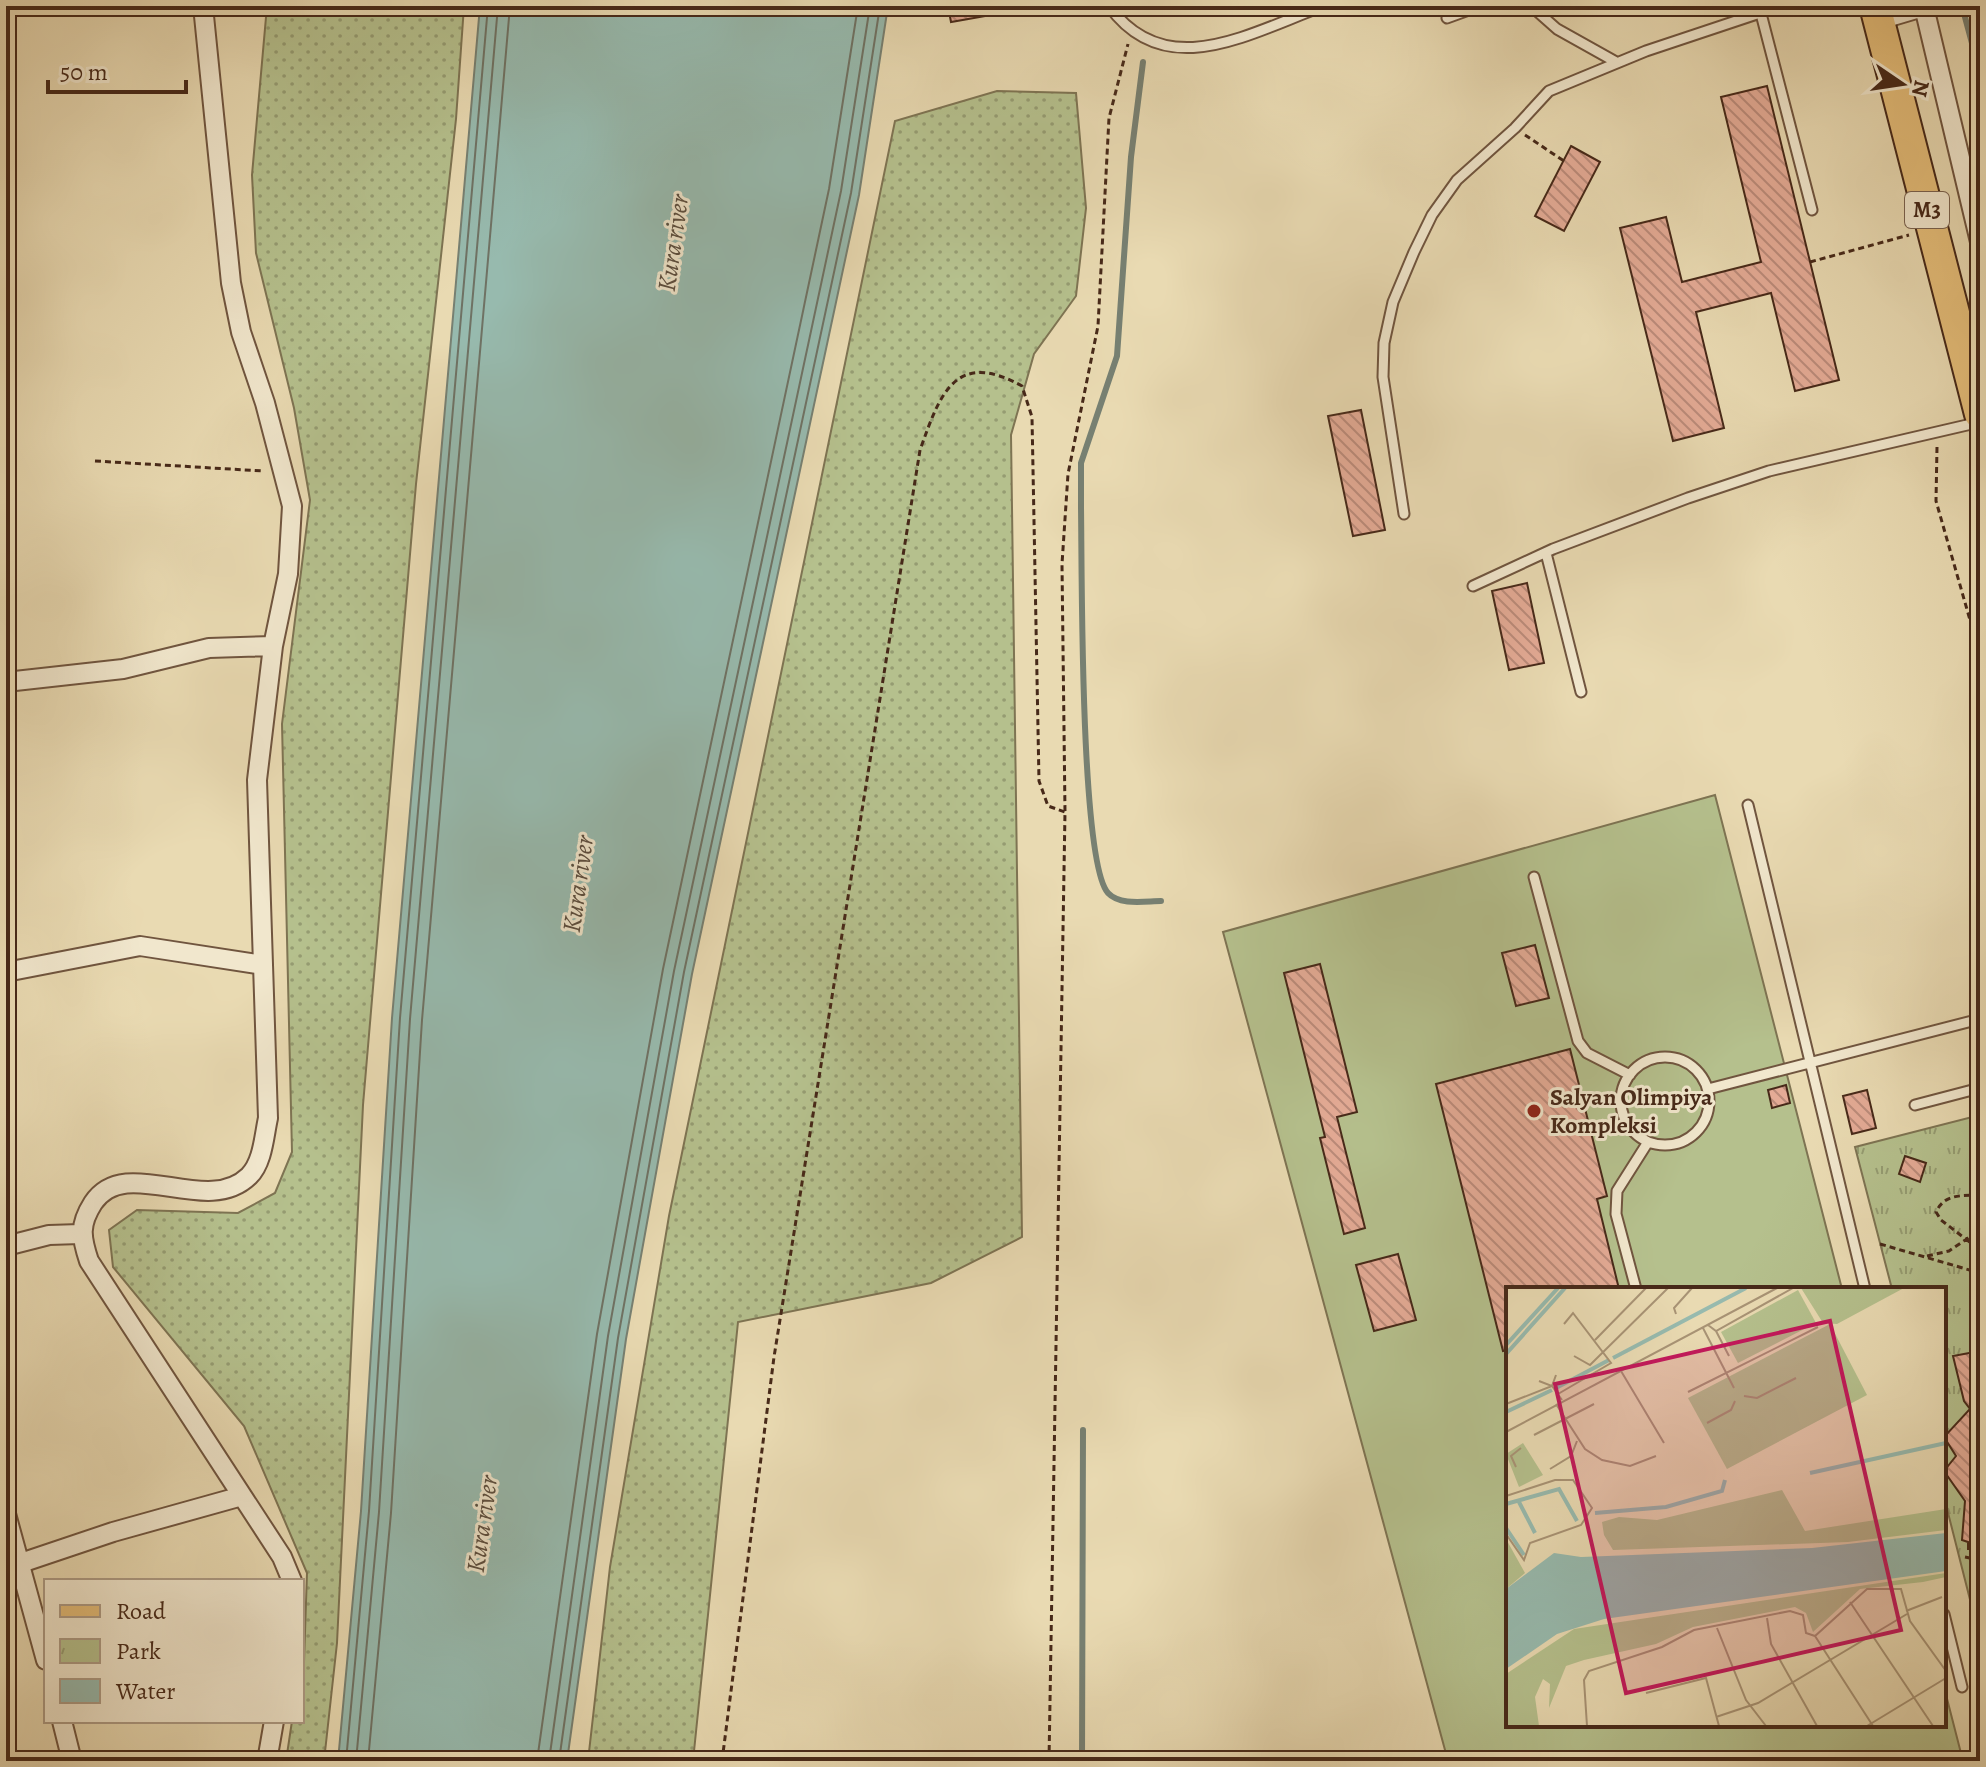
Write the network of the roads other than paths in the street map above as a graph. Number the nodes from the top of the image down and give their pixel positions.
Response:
1 (203, 6) edge
2 (1109, 6) edge
3 (1324, 6) edge
4 (1480, 6) edge
5 (1531, 6) edge
6 (1781, 6) edge
7 (1925, 6) edge
8 (1760, 9) edge
9 (1877, 13) edge
10 (1447, 18) dead end
11 (1616, 62) junction
12 (1812, 210) dead end
13 (1980, 242) edge
14 (1980, 414) edge
15 (1980, 422) edge
16 (1404, 514) dead end
17 (1546, 553) junction
18 (1473, 586) dead end
19 (273, 646) junction
20 (6, 682) edge
21 (1581, 692) dead end
22 (1748, 805) dead end
23 (1534, 877) dead end
24 (263, 965) junction
25 (6, 972) edge
26 (1980, 1019) edge
27 (1810, 1063) junction
28 (1630, 1075) junction
29 (1980, 1088) edge
30 (1708, 1089) junction
31 (1915, 1105) dead end
32 (1648, 1142) junction
33 (80, 1234) junction
34 (6, 1246) edge
35 (1635, 1287) edge
36 (1865, 1287) edge
37 (242, 1496) junction
38 (6, 1514) edge
39 (14, 1565) edge
40 (291, 1579) edge
41 (1946, 1622) edge
42 (44, 1654) edge
43 (1962, 1687) dead end
44 (62, 1723) edge
45 (274, 1723) edge
46 (72, 1761) edge
47 (267, 1761) edge

1 - 19 street
2 - 3 lane
4 - 10 lane
5 - 11 lane
6 - 8 lane
7 - 9 street
7 - 13 street
8 - 11 lane
8 - 12 lane
9 - 14 main road, M3
11 - 16 lane
15 - 17 lane
17 - 18 lane
17 - 21 lane
19 - 20 street
19 - 24 street
22 - 27 lane
23 - 28 lane
24 - 25 street
24 - 33 street
26 - 27 lane
27 - 30 lane
27 - 36 lane
28 - 30 lane
28 - 32 lane
29 - 31 lane
30 - 32 lane
32 - 35 lane
33 - 34 street
33 - 37 street
37 - 39 street
37 - 40 street
38 - 39 street
39 - 42 street
41 - 43 lane
44 - 46 street
45 - 47 street

